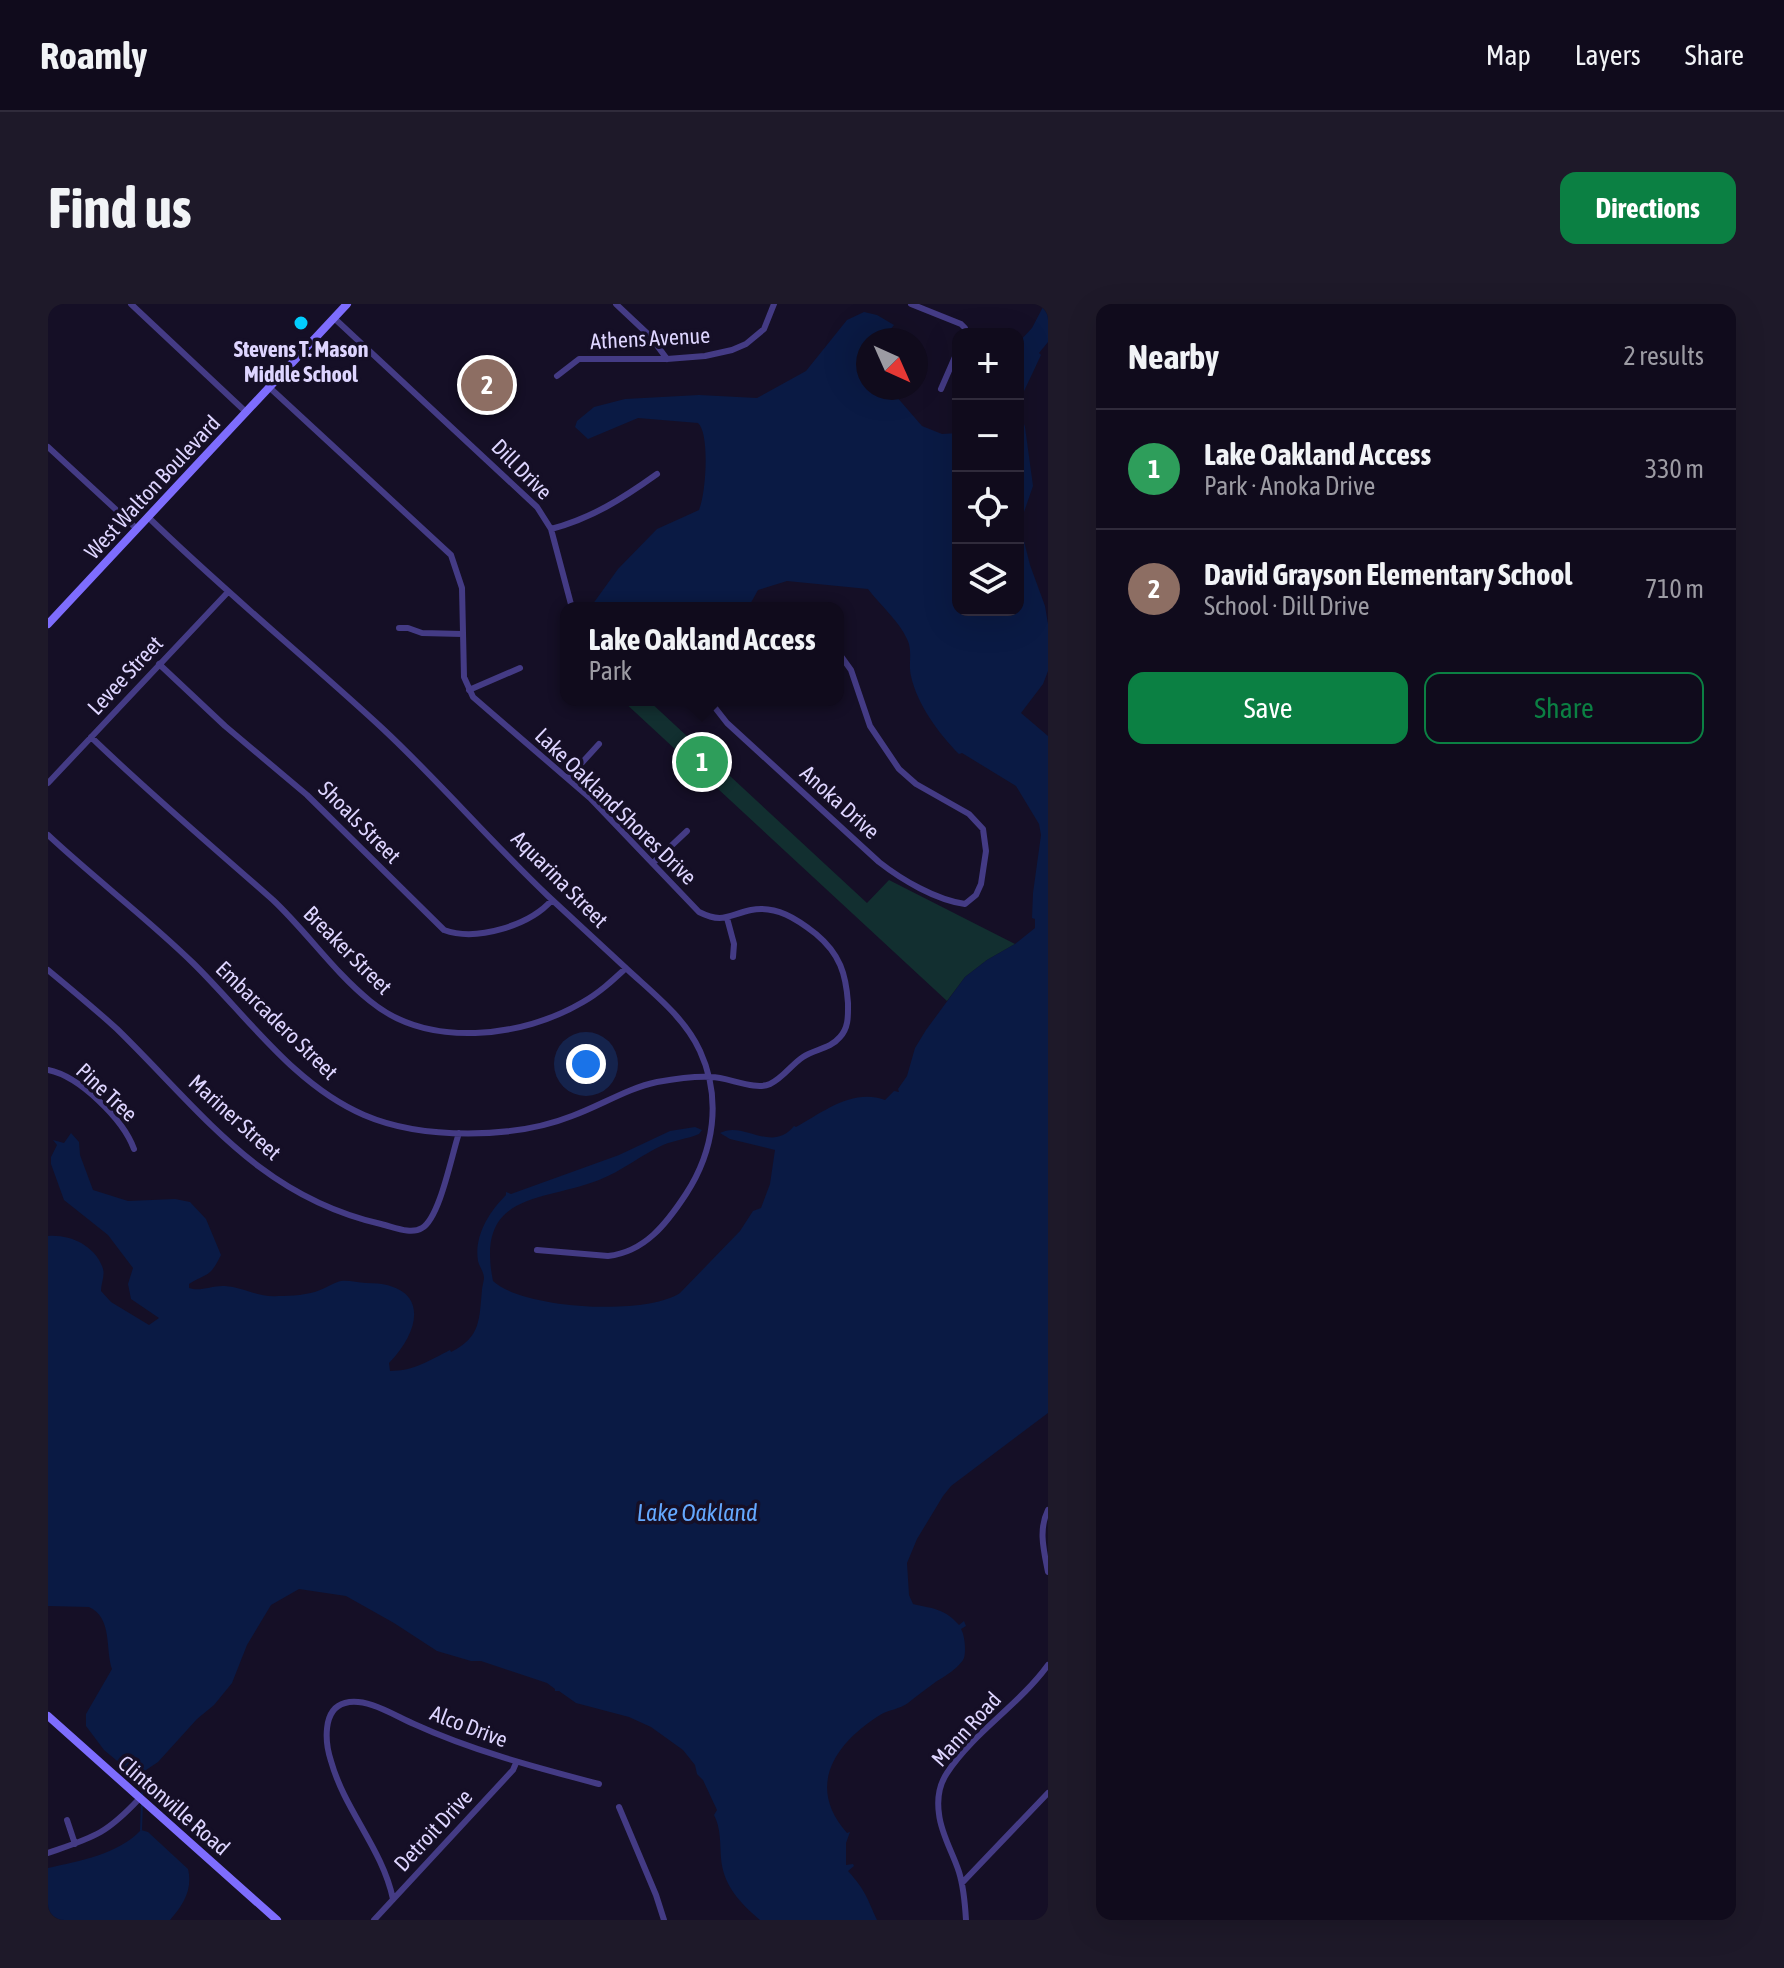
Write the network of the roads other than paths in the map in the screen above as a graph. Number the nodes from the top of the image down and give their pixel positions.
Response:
1 (131, 304) edge
2 (347, 304) edge
3 (616, 304) edge
4 (911, 304) edge
5 (764, 305) edge
6 (773, 305) edge
7 (334, 318) junction
8 (965, 328) edge
9 (667, 359) junction
10 (952, 364) edge
11 (557, 376) dead end
12 (269, 387) junction
13 (941, 389) dead end
14 (246, 412) junction
15 (48, 447) edge
16 (657, 474) dead end
17 (148, 517) junction
18 (137, 529) junction
19 (551, 529) junction
20 (228, 592) junction
21 (570, 602) edge
22 (48, 624) edge
23 (399, 628) dead end
24 (462, 634) junction
25 (844, 660) edge
26 (159, 664) junction
27 (520, 668) dead end
28 (469, 690) junction
29 (714, 706) edge
30 (91, 737) junction
31 (599, 744) dead end
32 (568, 778) junction
33 (48, 783) edge
34 (687, 831) dead end
35 (48, 835) edge
36 (653, 863) junction
37 (552, 900) junction
38 (727, 918) junction
39 (733, 957) dead end
40 (626, 968) junction
41 (48, 970) edge
42 (48, 1070) edge
43 (708, 1076) junction
44 (459, 1133) junction
45 (134, 1149) dead end
46 (537, 1250) dead end
47 (1048, 1510) edge
48 (1048, 1572) edge
49 (1048, 1665) edge
50 (48, 1716) edge
51 (516, 1763) junction
52 (599, 1784) dead end
53 (1048, 1793) edge
54 (139, 1799) junction
55 (619, 1807) dead end
56 (67, 1820) dead end
57 (75, 1844) junction
58 (48, 1853) edge
59 (962, 1883) junction
60 (393, 1899) junction
61 (277, 1920) edge
62 (374, 1920) edge
63 (664, 1920) edge
64 (966, 1920) edge

1 - 14 street
2 - 7 main road, West Walton Boulevard
3 - 9 street
4 - 8 street
5 - 6 street
6 - 9 street, Athens Avenue
7 - 12 main road, West Walton Boulevard
7 - 19 street, Dill Drive
9 - 11 street, Athens Avenue
10 - 13 street
12 - 14 main road, West Walton Boulevard
12 - 24 street
14 - 17 main road, West Walton Boulevard
15 - 18 street
16 - 19 street
17 - 18 main road, West Walton Boulevard
17 - 20 street, Aquarina Street
18 - 22 main road, West Walton Boulevard
19 - 21 street, Dill Drive
20 - 26 street, Levee Street
20 - 37 street, Aquarina Street
23 - 24 street
24 - 28 street
25 - 29 street, Anoka Drive
26 - 30 street, Levee Street
26 - 37 street, Shoals Street
27 - 28 street
28 - 32 street, Lake Oakland Shores Drive
30 - 33 street, Levee Street
30 - 40 street, Breaker Street
31 - 32 street
32 - 36 street, Lake Oakland Shores Drive
34 - 36 street
35 - 44 street, Embarcadero Street
36 - 38 street, Lake Oakland Shores Drive
37 - 40 street, Aquarina Street
38 - 39 street
38 - 43 street
40 - 43 street, Aquarina Street
41 - 44 street, Mariner Street
42 - 45 street, Pine Tree
43 - 44 street, Embarcadero Street
43 - 46 street, Aquarina Street
47 - 48 street
49 - 59 street, Mann Road
50 - 54 main road, Clintonville Road
51 - 52 street, Alco Drive
51 - 60 street, Detroit Drive
51 - 60 street, Alco Drive
53 - 59 street
54 - 57 street
54 - 61 main road, Clintonville Road
55 - 63 street
56 - 57 street
57 - 58 street
59 - 64 street, Mann Road
60 - 62 street, Detroit Drive

